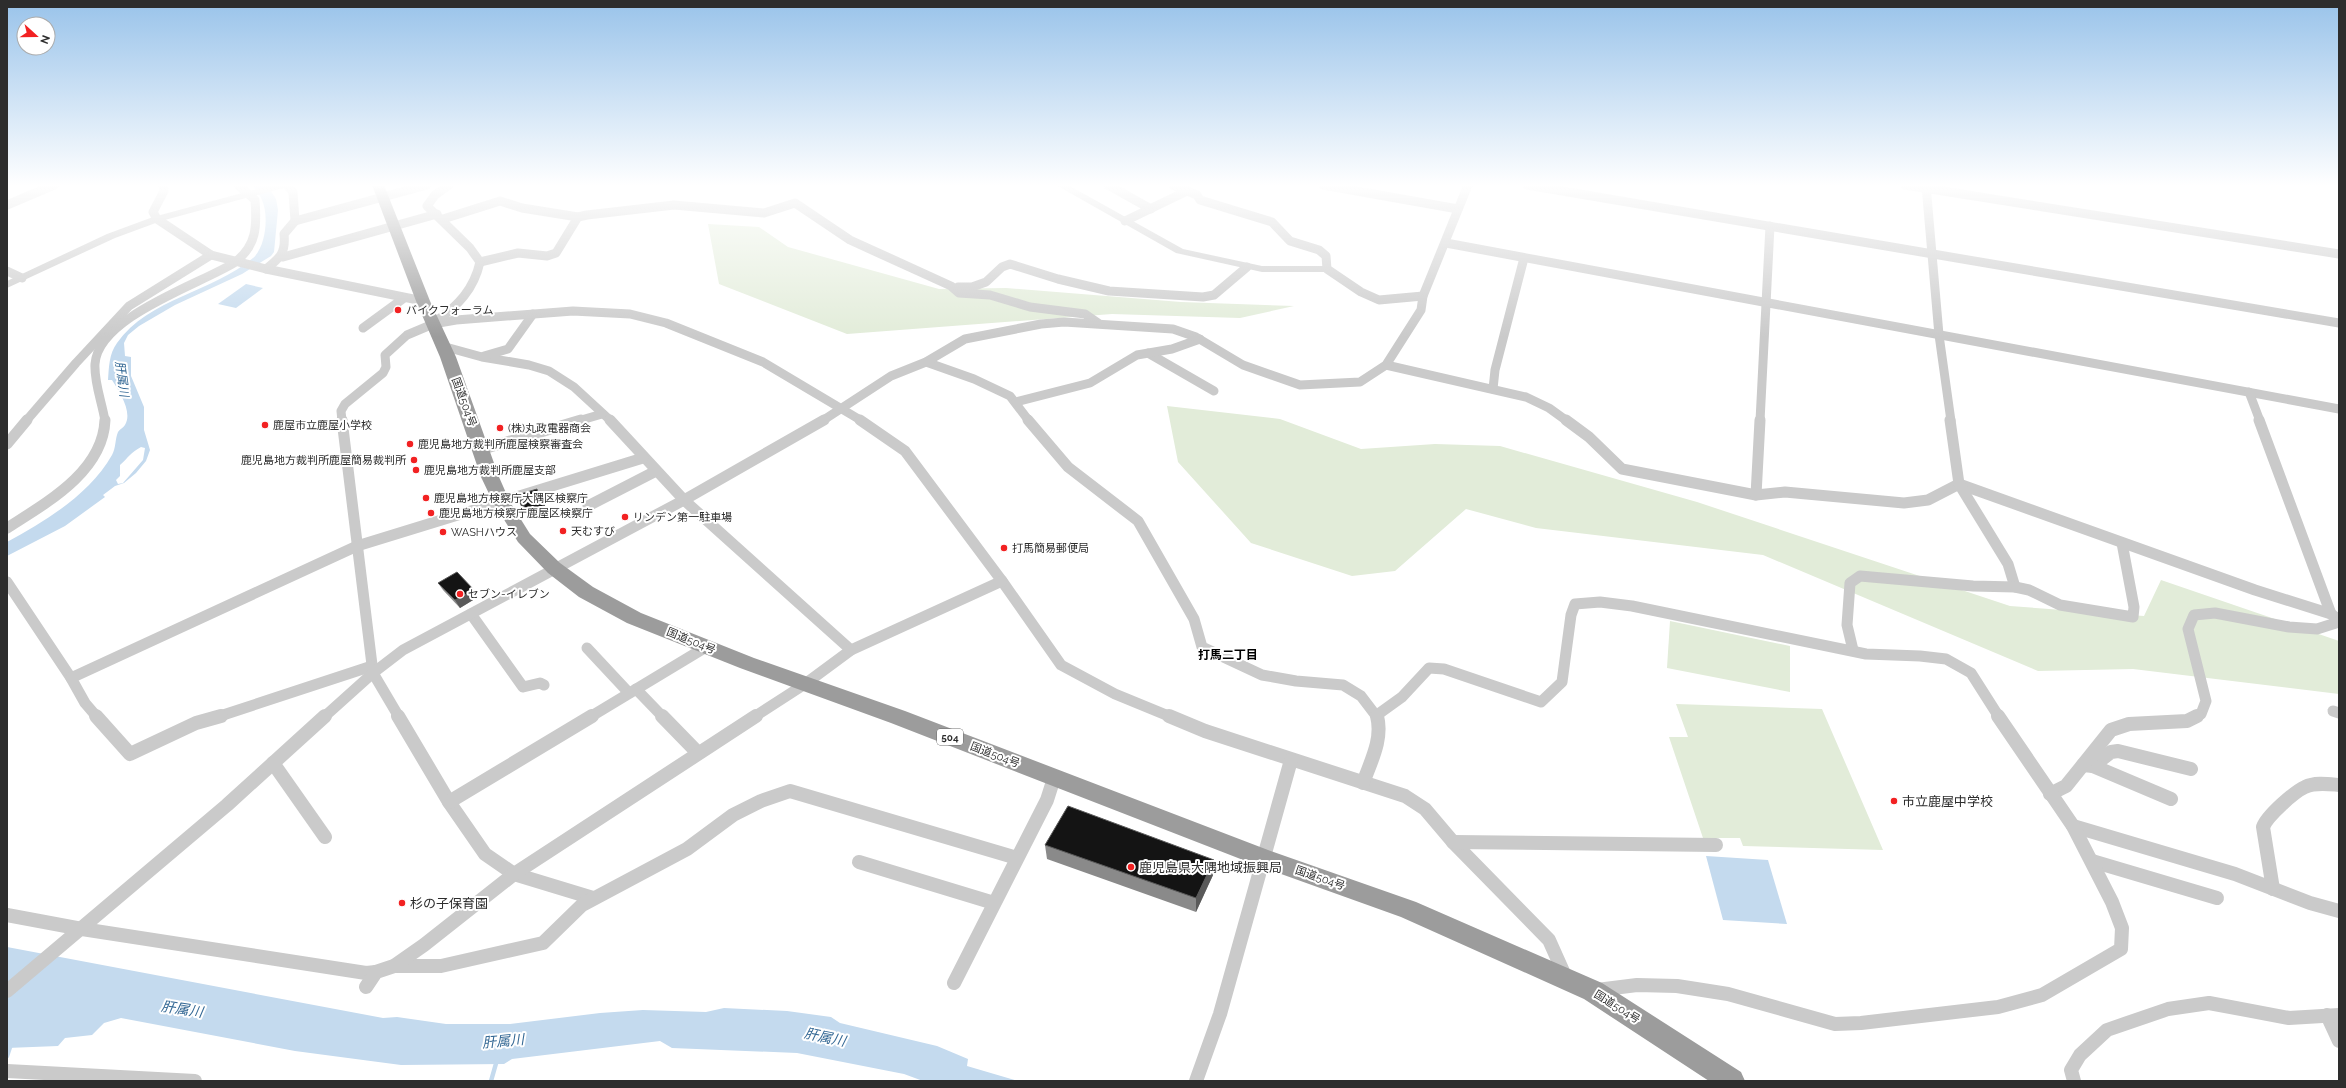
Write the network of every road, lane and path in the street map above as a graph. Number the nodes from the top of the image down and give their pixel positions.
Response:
1 (112, 236) edge
2 (182, 236) edge
3 (254, 236) edge
4 (284, 236) edge
5 (357, 236) edge
6 (397, 236) edge
7 (458, 236) edge
8 (567, 236) edge
9 (844, 236) edge
10 (1151, 236) edge
11 (1285, 236) edge
12 (1449, 236) edge
13 (1769, 236) edge
14 (1827, 236) edge
15 (1930, 236) edge
16 (2227, 236) edge
17 (1446, 243) junction
18 (211, 254) junction
19 (1932, 254) junction
20 (2339, 254) edge
21 (283, 257) junction
22 (1524, 258) junction
23 (237, 262) junction
24 (480, 262) junction
25 (1247, 267) junction
26 (266, 269) junction
27 (1327, 269) junction
28 (7, 271) edge
29 (22, 278) junction
30 (7, 285) edge
31 (951, 286) junction
32 (1423, 296) junction
33 (413, 299) junction
34 (1766, 303) junction
35 (533, 314) junction
36 (1098, 323) junction
37 (2339, 323) edge
38 (433, 324) junction
39 (363, 328) dead end
40 (1939, 335) junction
41 (1200, 340) junction
42 (442, 346) junction
43 (1148, 353) junction
44 (481, 357) junction
45 (926, 362) junction
46 (1386, 366) junction
47 (1493, 389) junction
48 (1214, 391) dead end
49 (2249, 392) junction
50 (1016, 402) junction
51 (2339, 409) edge
52 (842, 410) junction
53 (602, 414) junction
54 (7, 444) edge
55 (480, 450) junction
56 (643, 458) junction
57 (656, 471) junction
58 (1959, 484) junction
59 (1756, 495) junction
60 (684, 500) junction
61 (502, 502) junction
62 (588, 506) dead end
63 (7, 528) edge
64 (2122, 543) junction
65 (357, 546) junction
66 (554, 568) junction
67 (1002, 581) junction
68 (7, 582) edge
69 (2016, 587) junction
70 (470, 614) junction
71 (2336, 619) edge
72 (706, 647) junction
73 (587, 648) dead end
74 (851, 650) junction
75 (1853, 650) junction
76 (372, 670) junction
77 (71, 678) junction
78 (805, 684) junction
79 (544, 685) dead end
80 (632, 691) junction
81 (1377, 715) junction
82 (698, 753) junction
83 (1291, 760) junction
84 (273, 763) junction
85 (2088, 766) junction
86 (2191, 769) dead end
87 (1054, 778) junction
88 (1363, 783) junction
89 (2339, 785) edge
90 (2050, 794) junction
91 (2171, 799) dead end
92 (449, 802) junction
93 (2073, 826) junction
94 (326, 837) dead end
95 (1453, 842) junction
96 (1716, 845) dead end
97 (1017, 858) junction
98 (1264, 858) junction
99 (2092, 861) junction
100 (859, 862) dead end
101 (514, 874) junction
102 (2273, 889) junction
103 (594, 898) junction
104 (2217, 898) dead end
105 (994, 903) junction
106 (2339, 911) edge
107 (7, 915) edge
108 (82, 929) junction
109 (394, 966) junction
110 (376, 972) junction
111 (1566, 979) junction
112 (954, 983) dead end
113 (366, 987) dead end
114 (7, 991) edge
115 (1593, 991) junction
116 (2333, 1015) edge
117 (2339, 1042) edge
118 (7, 1071) edge
119 (195, 1081) edge
120 (1196, 1081) edge
121 (1732, 1081) edge
122 (2074, 1081) edge

1 - 29 street
2 - 18 street
3 - 23 street
4 - 21 street
5 - 21 street
6 - 33 highway, 国道504号 / 504
7 - 24 street
8 - 24 street
9 - 31 street
10 - 25 street
11 - 27 street
12 - 17 street
13 - 34 street
14 - 19 street
15 - 19 street
16 - 20 street
17 - 22 street
17 - 32 street
18 - 23 street
18 - 54 street
19 - 37 street
19 - 40 street
21 - 26 street
22 - 34 street
22 - 47 street
23 - 26 street
23 - 63 street
24 - 38 street
25 - 27 street
25 - 31 street
26 - 33 street
27 - 32 street
28 - 29 street
29 - 30 street
31 - 36 street
32 - 46 street
33 - 38 highway, 国道504号 / 504
33 - 39 street
34 - 40 street
34 - 59 street
35 - 38 street
35 - 44 street
35 - 52 street
36 - 41 street
36 - 45 street
38 - 42 highway, 国道504号 / 504
38 - 65 street
40 - 49 street
40 - 58 street
41 - 43 street
41 - 46 street
42 - 44 street
42 - 55 highway, 国道504号 / 504
43 - 48 street
43 - 50 street
44 - 53 street
45 - 50 street
45 - 52 street
46 - 47 street
47 - 59 street
49 - 51 street
49 - 71 street
50 - 81 street
52 - 60 street
52 - 67 street
53 - 55 street
53 - 56 street
55 - 61 highway, 国道504号 / 504
56 - 57 street
56 - 61 street
57 - 60 street
57 - 62 street
58 - 59 street
58 - 64 street
58 - 69 street
60 - 66 street
60 - 74 street
61 - 65 street
61 - 66 highway, 国道504号 / 504
64 - 69 street
64 - 71 street
65 - 76 street
65 - 77 street
66 - 70 street
66 - 72 highway, 国道504号 / 504
67 - 74 street
67 - 83 street
68 - 77 street
69 - 75 street
70 - 76 street
70 - 79 street
71 - 85 street
72 - 78 highway, 国道504号 / 504
72 - 80 street
73 - 80 street
74 - 78 street
75 - 81 street
75 - 90 street
76 - 77 street
76 - 84 street
76 - 92 street
78 - 82 street
78 - 87 highway, 国道504号 / 504
80 - 82 street
80 - 92 street
81 - 88 street
82 - 101 street
83 - 88 street
83 - 98 street
84 - 94 street
84 - 108 street
85 - 86 street
85 - 90 street
85 - 91 street
87 - 97 street
87 - 98 highway, 国道504号 / 504
88 - 95 street
89 - 102 street
90 - 93 street
92 - 101 street
93 - 99 street
93 - 102 street
95 - 96 street
95 - 111 street
97 - 103 street
97 - 105 street
98 - 111 highway, 国道504号 / 504
98 - 120 street
99 - 104 street
99 - 115 street
100 - 105 street
101 - 103 street
101 - 109 street
102 - 106 street
103 - 109 street
105 - 112 street
107 - 108 street
108 - 110 street
108 - 114 street
109 - 110 street
110 - 113 street
111 - 115 highway, 国道504号 / 504
115 - 121 highway, 国道504号 / 504
116 - 117 street
116 - 122 street
118 - 119 street

